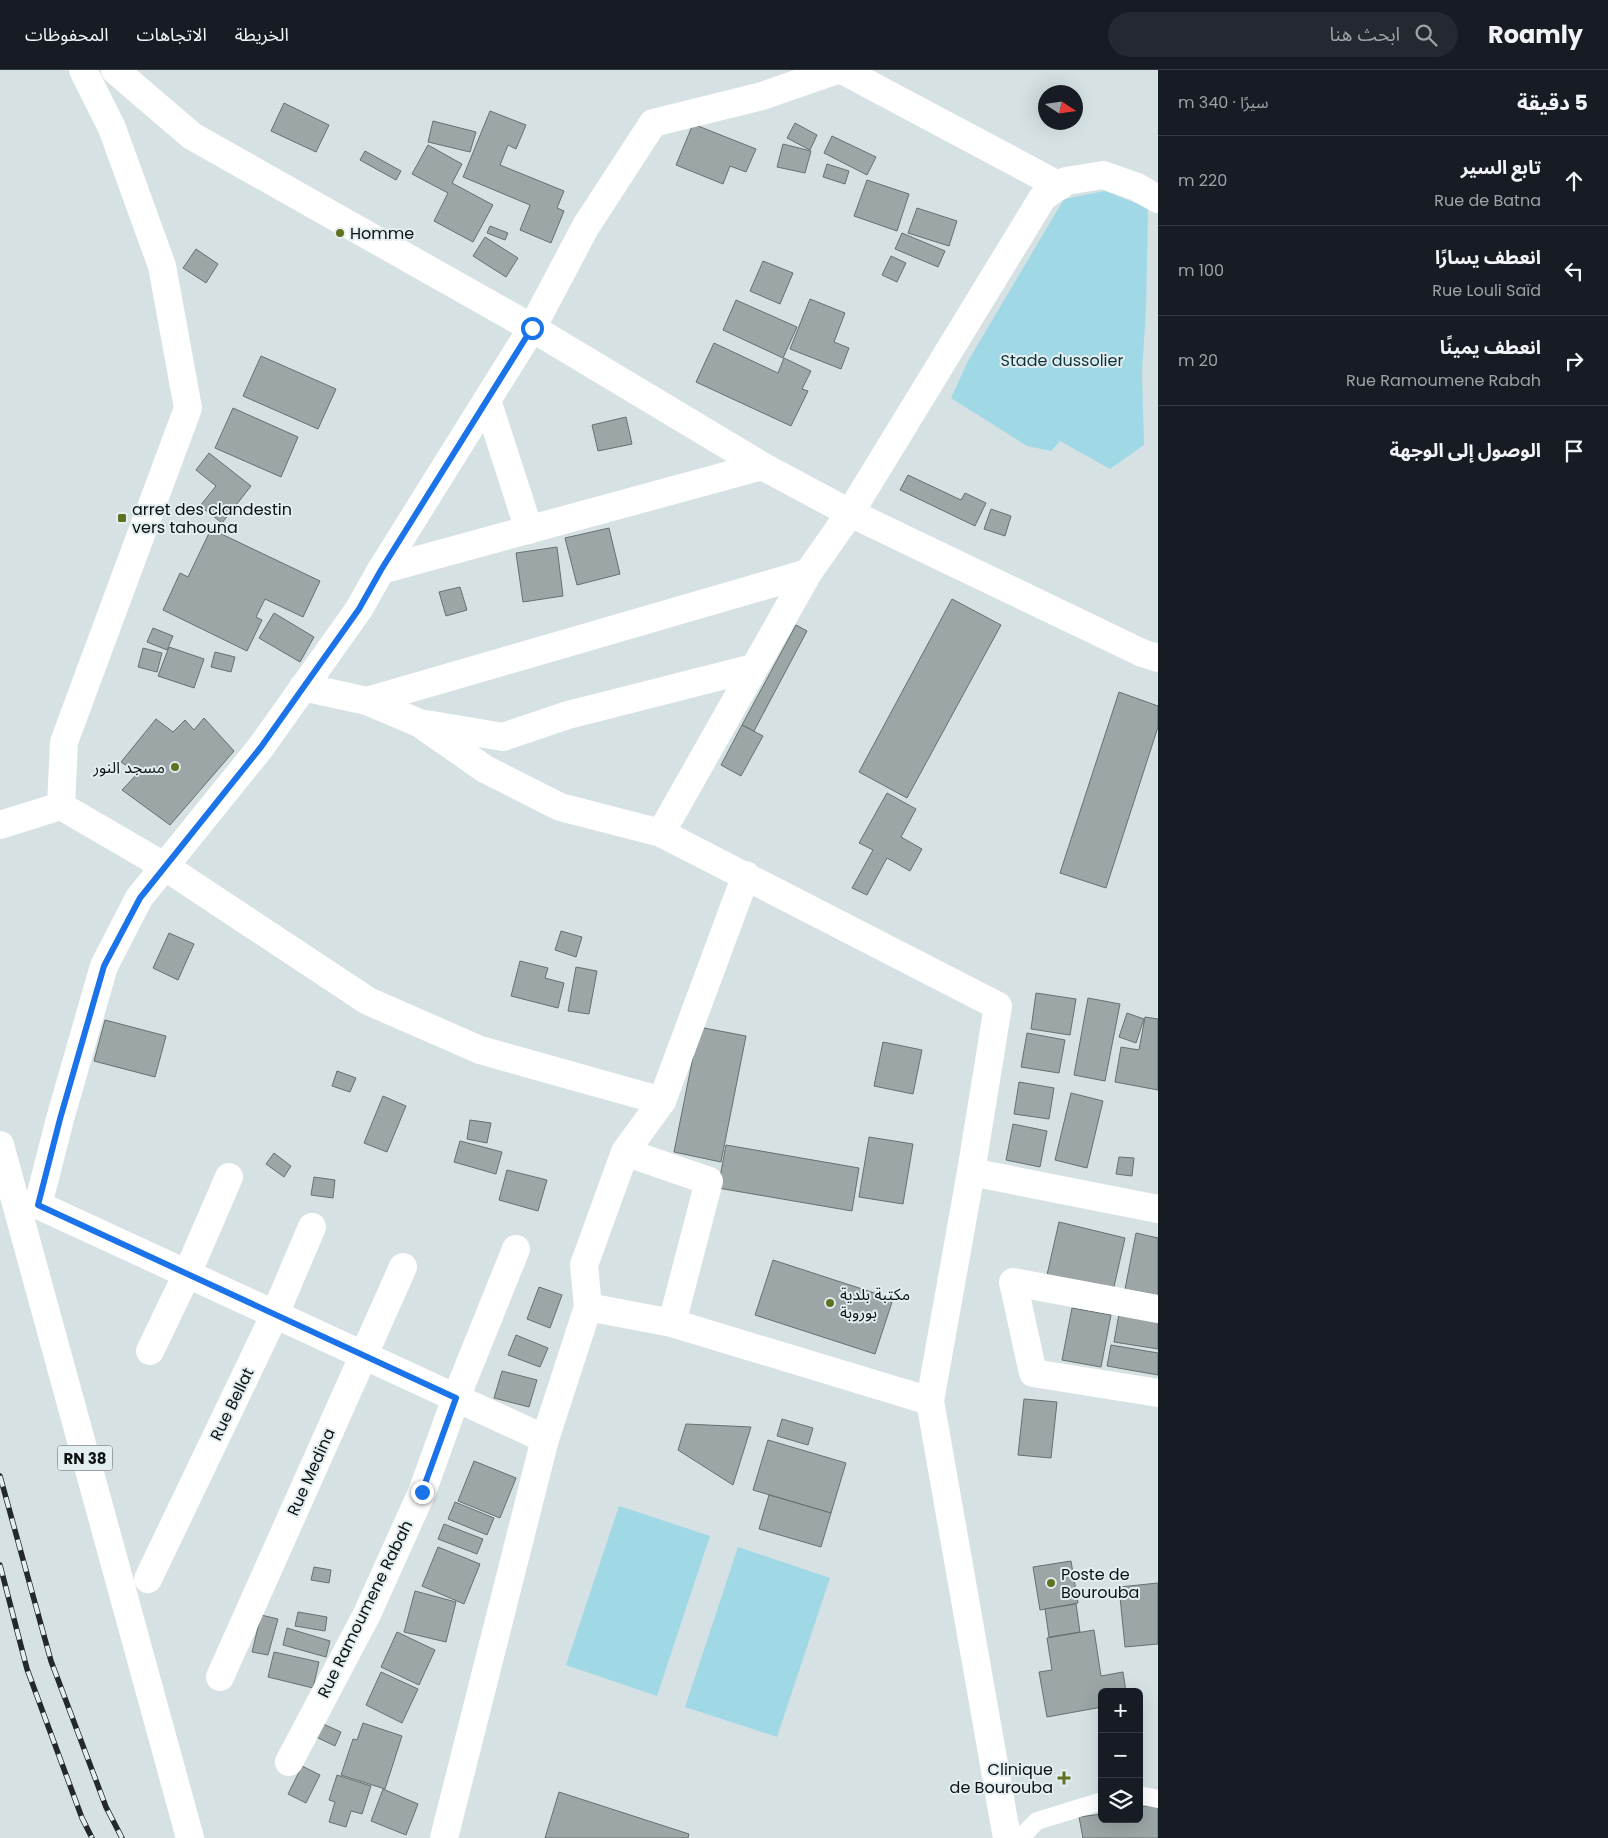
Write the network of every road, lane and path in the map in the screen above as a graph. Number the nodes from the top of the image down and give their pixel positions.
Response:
1 (83, 70) edge
2 (115, 70) edge
3 (837, 70) edge
4 (842, 70) edge
5 (1060, 186) junction
6 (1158, 199) edge
7 (532, 328) junction
8 (487, 400) junction
9 (762, 466) junction
10 (850, 513) junction
11 (529, 530) junction
12 (381, 570) junction
13 (808, 573) junction
14 (1158, 658) edge
15 (753, 668) junction
16 (303, 687) junction
17 (367, 701) junction
18 (420, 723) junction
19 (61, 806) junction
20 (0, 825) edge
21 (662, 833) junction
22 (164, 866) junction
23 (746, 875) junction
24 (662, 1101) junction
25 (0, 1146) edge
26 (626, 1152) junction
27 (971, 1172) junction
28 (230, 1177) dead end
29 (1158, 1209) edge
30 (312, 1227) dead end
31 (516, 1249) dead end
32 (403, 1267) dead end
33 (188, 1274) junction
34 (588, 1307) junction
35 (1158, 1309) edge
36 (275, 1314) junction
37 (672, 1323) junction
38 (150, 1352) dead end
39 (363, 1355) junction
40 (1158, 1393) edge
41 (456, 1398) junction
42 (930, 1401) junction
43 (545, 1439) junction
44 (148, 1579) dead end
45 (220, 1677) dead end
46 (289, 1762) dead end
47 (1143, 1796) edge
48 (1158, 1799) edge
49 (1098, 1802) edge
50 (190, 1838) edge
51 (444, 1838) edge
52 (1007, 1838) edge
53 (1020, 1838) edge

1 - 19 street
2 - 7 street
3 - 7 street
4 - 5 street
5 - 6 street
5 - 10 street
7 - 8 street
7 - 9 street
8 - 11 street
8 - 12 street
9 - 10 street
9 - 11 street
10 - 13 street
10 - 14 street
11 - 12 street
12 - 16 street
13 - 15 street
13 - 17 street
15 - 18 street
15 - 21 street
16 - 17 street
16 - 22 street
17 - 18 street
18 - 21 street
19 - 20 street
19 - 22 street
21 - 23 street
22 - 24 street
22 - 33 street
23 - 24 street
23 - 27 street
24 - 26 street
25 - 50 street, RN 38
26 - 34 street
26 - 37 street
27 - 29 street
27 - 42 street
28 - 33 street
30 - 36 street, Rue Bellat
31 - 41 street, Rue Ramoumene Rabah
32 - 39 street, Rue Medina
33 - 36 street
33 - 38 street
34 - 37 street
34 - 43 street
35 - 40 street
36 - 39 street
36 - 44 street, Rue Bellat
37 - 42 street
39 - 41 street
39 - 45 street, Rue Medina
41 - 43 street
41 - 46 street, Rue Ramoumene Rabah
42 - 52 street
43 - 51 street
47 - 48 lane
49 - 53 lane

